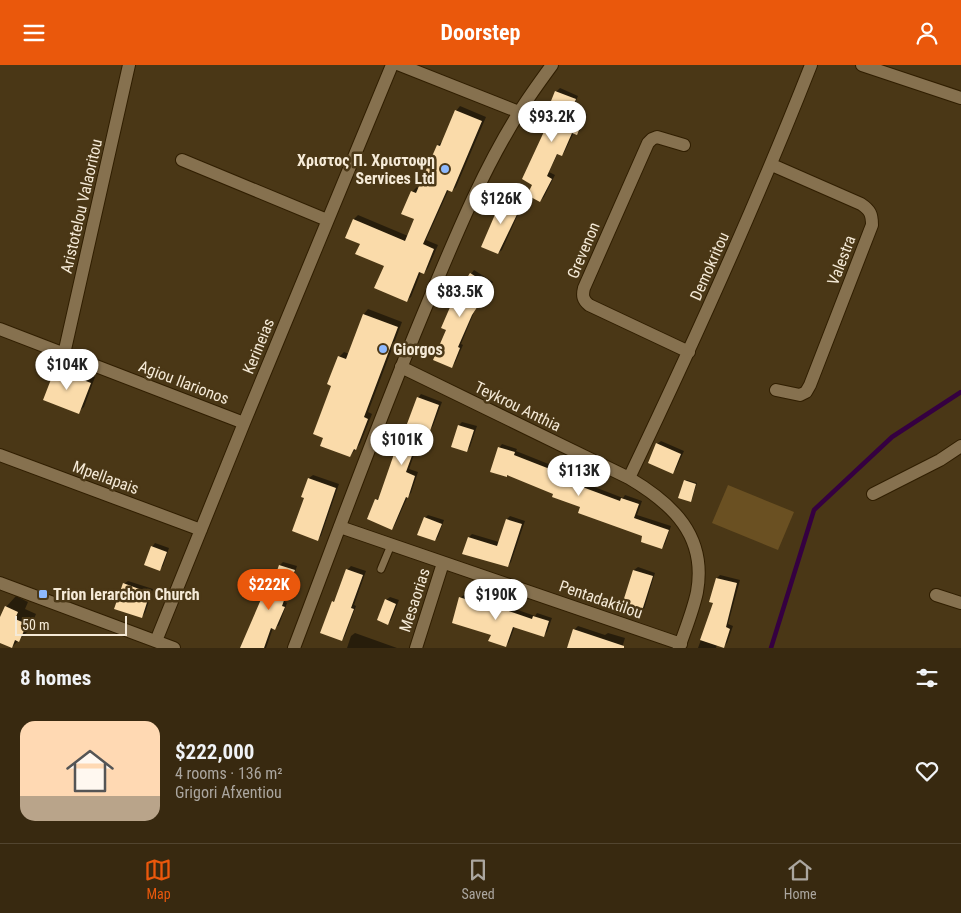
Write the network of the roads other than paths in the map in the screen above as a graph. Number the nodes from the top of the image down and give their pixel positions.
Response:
1 (129, 65) edge
2 (392, 65) edge
3 (400, 65) edge
4 (552, 65) edge
5 (811, 65) edge
6 (862, 65) edge
7 (961, 98) edge
8 (519, 112) junction
9 (684, 145) dead end
10 (182, 160) dead end
11 (772, 165) junction
12 (327, 220) junction
13 (0, 329) edge
14 (689, 351) junction
15 (64, 354) junction
16 (401, 367) junction
17 (776, 390) dead end
18 (244, 423) junction
19 (961, 446) edge
20 (0, 455) edge
21 (629, 477) junction
22 (873, 494) dead end
23 (340, 527) junction
24 (201, 530) junction
25 (391, 545) junction
26 (443, 563) junction
27 (381, 569) dead end
28 (0, 583) edge
29 (936, 595) dead end
30 (961, 603) edge
31 (156, 641) junction
32 (680, 646) edge
33 (174, 648) edge
34 (294, 648) edge
35 (416, 648) edge

1 - 15 street, Aristotelou Valaoritou
2 - 12 street, Kerineias
3 - 8 street
4 - 8 street
5 - 11 street, Demokritou
6 - 7 street
8 - 16 street
9 - 14 street, Grevenon
10 - 12 street
11 - 14 street, Demokritou
11 - 17 street, Valestra
12 - 18 street, Kerineias
13 - 15 street, Agiou Ilarionos
14 - 21 street, Demokritou
15 - 18 street, Agiou Ilarionos
16 - 21 street, Teykrou Anthia
16 - 23 street
18 - 24 street, Kerineias
19 - 22 street
20 - 24 street, Mpellapais
21 - 32 street, Teykrou Anthia
23 - 25 street, Pentadaktilou
23 - 34 street
24 - 31 street, Kerineias
25 - 26 street, Pentadaktilou
25 - 27 lane
26 - 32 street, Pentadaktilou
26 - 35 street, Mesaorias
28 - 31 street
29 - 30 street
31 - 33 street

